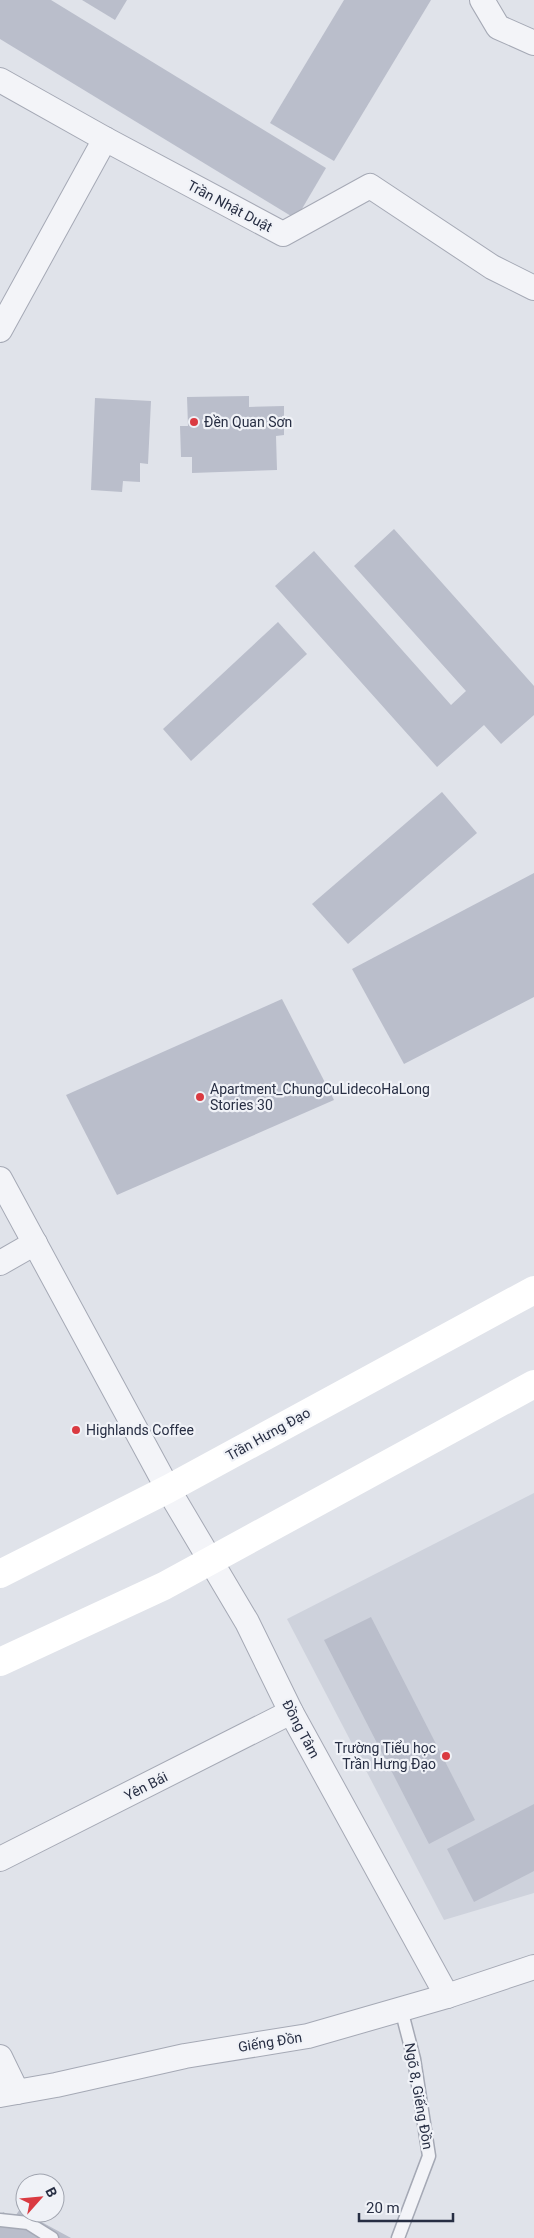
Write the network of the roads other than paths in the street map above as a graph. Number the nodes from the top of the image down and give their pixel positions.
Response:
1 (482, 0) edge
2 (534, 43) edge
3 (0, 80) edge
4 (105, 139) junction
5 (534, 288) edge
6 (0, 330) edge
7 (0, 1179) edge
8 (35, 1243) junction
9 (0, 1263) edge
10 (534, 1290) edge
11 (534, 1384) edge
12 (168, 1489) junction
13 (211, 1560) junction
14 (0, 1574) edge
15 (0, 1662) edge
16 (291, 1712) junction
17 (0, 1859) edge
18 (534, 1967) edge
19 (447, 1996) junction
20 (402, 2009) junction
21 (0, 2057) edge
22 (9, 2094) edge
23 (0, 2220) edge
24 (52, 2238) edge
25 (398, 2238) edge

1 - 2 street
3 - 4 street, Trần Nhật Duật
4 - 5 street, Trần Nhật Duật
4 - 6 street
7 - 8 street, Đồng Tâm
8 - 9 street
8 - 12 street, Đồng Tâm
10 - 12 main road, Trần Hưng Đạo
11 - 13 main road
12 - 13 street, Đồng Tâm
12 - 14 main road, Trần Hưng Đạo
13 - 15 main road
13 - 16 street, Đồng Tâm
16 - 17 street, Yên Bái
16 - 19 street, Đồng Tâm
18 - 19 street, Giếng Đồn
19 - 20 street, Giếng Đồn
20 - 22 street, Giếng Đồn
20 - 25 lane, Ngõ 8, Giếng Đồn
21 - 22 street
23 - 24 lane

